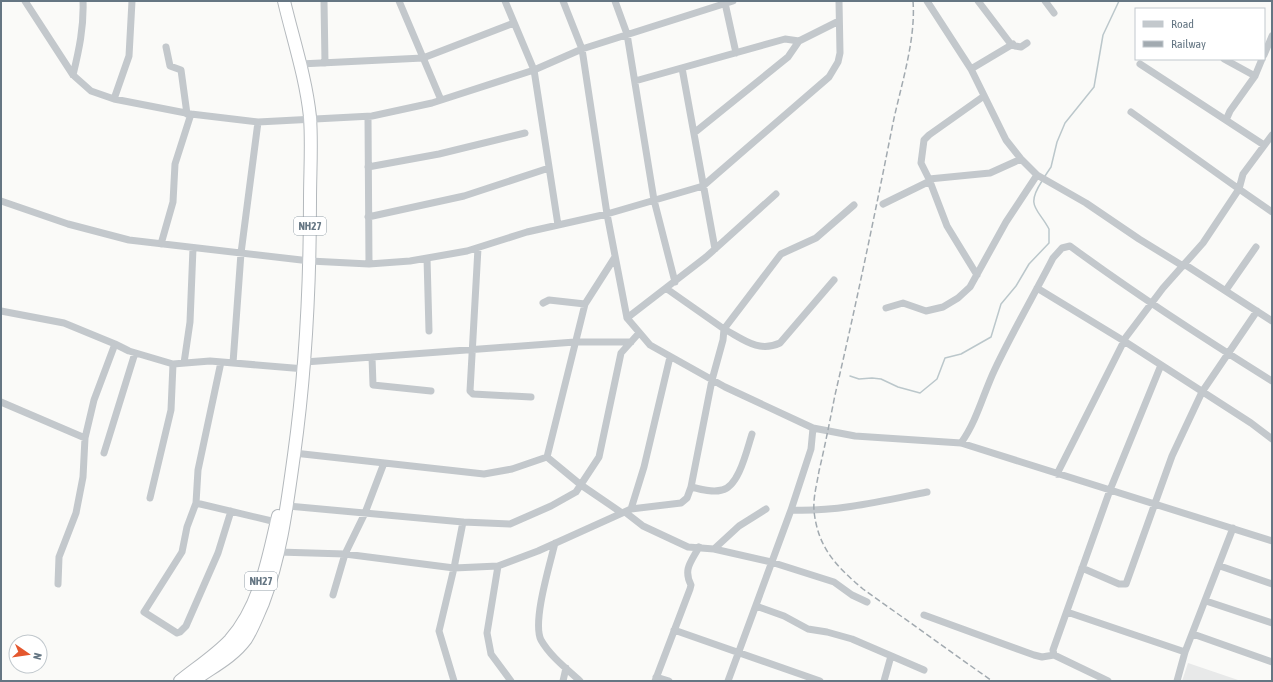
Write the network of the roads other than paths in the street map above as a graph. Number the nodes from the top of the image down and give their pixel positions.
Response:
1 (25, 1) edge
2 (83, 1) edge
3 (132, 1) edge
4 (284, 1) edge
5 (324, 1) edge
6 (399, 1) edge
7 (505, 1) edge
8 (564, 1) edge
9 (615, 1) edge
10 (733, 1) edge
11 (839, 1) edge
12 (927, 1) edge
13 (978, 1) edge
14 (1045, 1) edge
15 (725, 3) junction
16 (1054, 14) dead end
17 (838, 21) junction
18 (514, 23) junction
19 (627, 34) junction
20 (1272, 36) edge
21 (799, 41) junction
22 (1027, 43) dead end
23 (1013, 44) junction
24 (166, 47) dead end
25 (582, 49) junction
26 (736, 53) junction
27 (1265, 53) edge
28 (423, 58) junction
29 (1226, 60) edge
30 (1262, 60) edge
31 (325, 63) junction
32 (300, 64) junction
33 (1140, 64) dead end
34 (682, 68) junction
35 (971, 69) junction
36 (534, 70) junction
37 (73, 75) junction
38 (1255, 76) junction
39 (635, 81) junction
40 (984, 96) junction
41 (114, 99) junction
42 (441, 100) junction
43 (1131, 112) dead end
44 (189, 114) junction
45 (368, 117) junction
46 (310, 119) junction
47 (1226, 120) junction
48 (258, 122) junction
49 (525, 133) dead end
50 (694, 133) junction
51 (1272, 134) edge
52 (1264, 145) junction
53 (1021, 160) junction
54 (368, 167) junction
55 (550, 168) junction
56 (1042, 177) junction
57 (930, 180) junction
58 (703, 186) junction
59 (1239, 189) junction
60 (776, 194) dead end
61 (654, 200) junction
62 (1, 201) edge
63 (883, 204) dead end
64 (854, 205) dead end
65 (1272, 212) edge
66 (607, 214) junction
67 (368, 217) junction
68 (558, 224) junction
69 (161, 244) junction
70 (1256, 247) dead end
71 (193, 248) junction
72 (478, 248) junction
73 (715, 249) junction
74 (241, 254) junction
75 (615, 257) junction
76 (427, 258) junction
77 (310, 261) junction
78 (369, 264) junction
79 (1183, 265) junction
80 (977, 275) junction
81 (834, 280) dead end
82 (675, 282) junction
83 (1037, 288) junction
84 (667, 289) junction
85 (1226, 290) junction
86 (543, 303) dead end
87 (1153, 303) junction
88 (585, 304) junction
89 (886, 308) dead end
90 (1, 311) edge
91 (1257, 311) junction
92 (627, 318) junction
93 (1272, 321) edge
94 (724, 330) junction
95 (429, 331) dead end
96 (639, 333) junction
97 (1124, 341) junction
98 (575, 342) junction
99 (631, 342) junction
100 (115, 344) junction
101 (472, 350) junction
102 (135, 353) junction
103 (1229, 354) junction
104 (670, 356) junction
105 (372, 357) junction
106 (221, 362) junction
107 (184, 363) junction
108 (233, 363) junction
109 (173, 364) junction
110 (1161, 365) junction
111 (305, 366) junction
112 (712, 380) junction
113 (1272, 381) edge
114 (431, 391) dead end
115 (1202, 392) junction
116 (531, 397) dead end
117 (1, 402) edge
118 (813, 428) junction
119 (752, 434) dead end
120 (85, 438) junction
121 (1272, 440) edge
122 (961, 444) junction
123 (104, 453) dead end
124 (294, 453) junction
125 (547, 457) junction
126 (384, 463) junction
127 (1057, 474) junction
128 (581, 485) junction
129 (691, 487) junction
130 (1110, 490) junction
131 (927, 492) dead end
132 (150, 498) dead end
133 (196, 502) junction
134 (1155, 504) junction
135 (288, 506) junction
136 (766, 509) dead end
137 (791, 510) junction
138 (231, 511) junction
139 (365, 512) junction
140 (626, 512) junction
141 (276, 522) junction
142 (463, 522) junction
143 (1234, 528) junction
144 (1271, 539) edge
145 (555, 543) junction
146 (699, 547) junction
147 (714, 549) junction
148 (278, 552) junction
149 (344, 554) junction
150 (771, 562) junction
151 (498, 566) junction
152 (1220, 566) junction
153 (454, 568) junction
154 (1082, 568) junction
155 (58, 584) dead end
156 (1272, 584) edge
157 (333, 595) dead end
158 (1206, 601) junction
159 (867, 602) dead end
160 (756, 606) junction
161 (1067, 612) junction
162 (924, 615) dead end
163 (1272, 623) edge
164 (674, 630) junction
165 (1193, 634) junction
166 (1186, 652) junction
167 (740, 653) junction
168 (891, 656) junction
169 (1054, 656) junction
170 (1272, 662) edge
171 (566, 668) junction
172 (924, 670) dead end
173 (655, 679) edge
174 (180, 681) edge
175 (193, 681) edge
176 (454, 681) edge
177 (511, 681) edge
178 (562, 681) edge
179 (580, 681) edge
180 (669, 681) edge
181 (728, 681) edge
182 (820, 681) edge
183 (884, 681) edge
184 (1108, 681) edge
185 (1177, 681) edge

1 - 37 street
2 - 37 street
3 - 41 street
4 - 32 highway, NH27
5 - 31 street
6 - 28 street
7 - 18 street
8 - 25 street
9 - 19 street
10 - 15 street
11 - 17 street
12 - 35 street
13 - 23 street
14 - 16 street
15 - 19 street
15 - 26 street
17 - 21 street
17 - 58 street
18 - 28 street
18 - 36 street
19 - 25 street
19 - 39 street
20 - 27 street
21 - 26 street
21 - 50 street
22 - 23 street
23 - 35 street
24 - 44 street
25 - 36 street
25 - 66 street
26 - 34 street
28 - 31 street
28 - 42 street
29 - 38 street
30 - 38 street
31 - 32 street
32 - 46 highway, NH27
33 - 47 street
34 - 39 street
34 - 50 street
35 - 40 street
36 - 42 street
36 - 55 street
37 - 41 street
38 - 47 street
39 - 61 street
40 - 53 street
40 - 57 street
41 - 44 street
42 - 45 street
43 - 59 street
44 - 48 street
44 - 69 street
45 - 46 street
45 - 54 street
46 - 48 street
46 - 77 highway, NH27
47 - 52 street
48 - 74 street
49 - 54 street
50 - 58 street
51 - 52 street
52 - 59 street
53 - 56 street
53 - 57 street
54 - 67 street
55 - 67 street
55 - 68 street
56 - 79 street
56 - 80 street
57 - 63 street
57 - 80 street
58 - 61 street
58 - 73 street
59 - 65 street
59 - 79 street
60 - 73 street
61 - 66 street
61 - 82 street
62 - 69 street
64 - 94 street
66 - 68 street
66 - 75 street
67 - 78 street
68 - 72 street
69 - 71 street
70 - 85 street
71 - 74 street
71 - 107 street
72 - 76 street
72 - 101 street
73 - 82 street
74 - 77 street
74 - 108 street
75 - 88 street
75 - 92 street
76 - 78 street
76 - 95 street
77 - 78 street
77 - 111 highway, NH27
79 - 85 street
79 - 87 street
80 - 89 street
81 - 94 street
82 - 84 street
83 - 87 street
83 - 97 street
83 - 122 street
84 - 92 street
84 - 94 street
85 - 91 street
86 - 88 street
87 - 97 street
87 - 103 street
88 - 98 street
90 - 100 street
91 - 93 street
91 - 103 street
92 - 96 street
94 - 112 street
96 - 99 street
96 - 104 street
97 - 110 street
97 - 127 street
98 - 99 street
98 - 101 street
98 - 125 street
99 - 128 street
100 - 102 street
100 - 120 street
101 - 105 street
101 - 116 street
102 - 109 street
102 - 123 street
103 - 113 street
103 - 115 street
104 - 112 street
104 - 140 street
105 - 111 street
105 - 114 street
106 - 107 street
106 - 108 street
106 - 133 street
107 - 109 street
108 - 111 street
109 - 132 street
110 - 115 street
110 - 130 street
111 - 124 highway, NH27
112 - 118 street
112 - 129 street
115 - 121 street
115 - 134 street
117 - 120 street
118 - 122 street
118 - 137 street
119 - 129 street
120 - 155 street
122 - 127 street
124 - 126 street
124 - 135 highway, NH27
124 - 141 highway, NH27
125 - 126 street
125 - 128 street
126 - 139 street
127 - 130 street
128 - 140 street
128 - 142 street
129 - 140 street
130 - 134 street
130 - 154 street
131 - 137 street
133 - 138 street
133 - 138 street
134 - 143 street
134 - 154 street
135 - 139 street
135 - 148 highway, NH27
136 - 147 street
137 - 150 street
138 - 141 street
139 - 142 street
139 - 149 street
140 - 145 street
140 - 146 street
141 - 174 highway, NH27
142 - 153 street
143 - 144 street
143 - 152 street
145 - 151 street
145 - 171 street
146 - 147 street
146 - 164 street
147 - 150 street
148 - 149 street
148 - 175 highway, NH27
149 - 153 street
149 - 157 street
150 - 159 street
150 - 160 street
151 - 153 street
151 - 177 street
152 - 156 street
152 - 158 street
153 - 176 street
154 - 161 street
158 - 163 street
158 - 165 street
160 - 167 street
160 - 168 street
161 - 166 street
161 - 169 street
162 - 169 street
164 - 167 street
164 - 173 street
165 - 166 street
165 - 170 street
166 - 185 street
167 - 181 street
167 - 182 street
168 - 172 street
168 - 183 street
169 - 184 street
171 - 178 street
171 - 179 street
173 - 180 street

